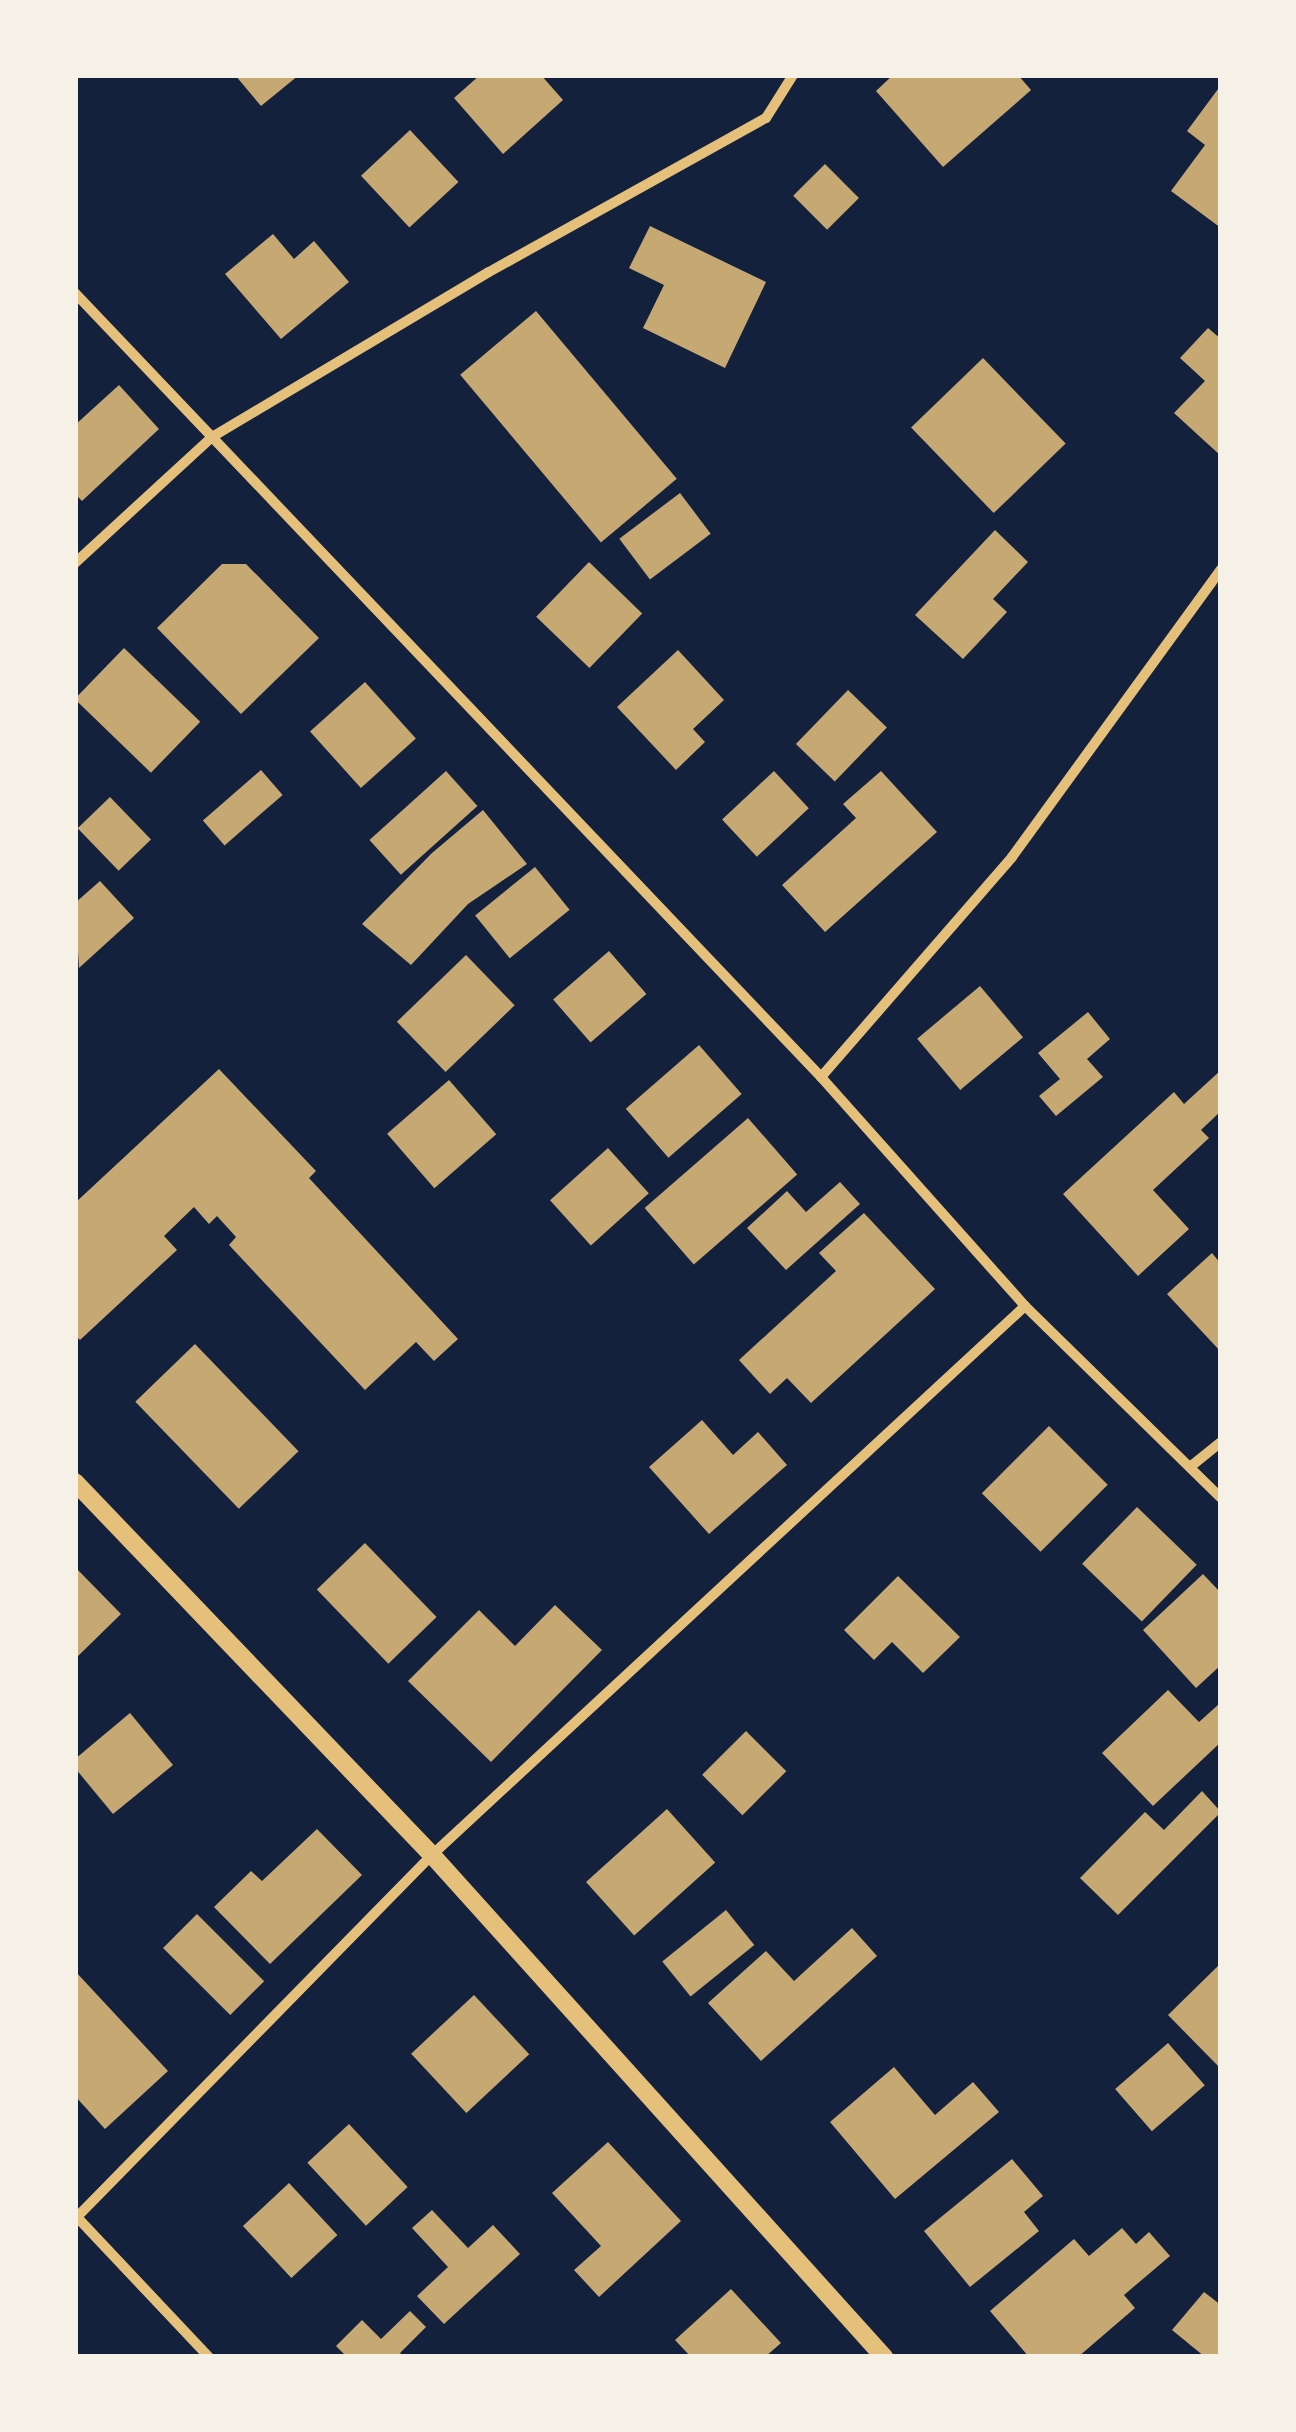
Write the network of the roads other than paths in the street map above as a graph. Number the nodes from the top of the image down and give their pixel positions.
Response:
1 (793, 75) edge
2 (75, 293) edge
3 (212, 437) junction
4 (75, 563) edge
5 (1221, 570) edge
6 (821, 1078) junction
7 (1025, 1306) junction
8 (1221, 1442) edge
9 (1190, 1468) junction
10 (75, 1482) edge
11 (1221, 1498) edge
12 (432, 1855) junction
13 (76, 2217) edge
14 (209, 2357) edge
15 (884, 2357) edge

1 - 3 street
2 - 3 street
3 - 4 street
3 - 6 street
5 - 6 street
6 - 7 street
7 - 9 street
7 - 12 street
8 - 9 street
9 - 11 street
10 - 12 street
12 - 13 street
12 - 15 street
13 - 14 street

